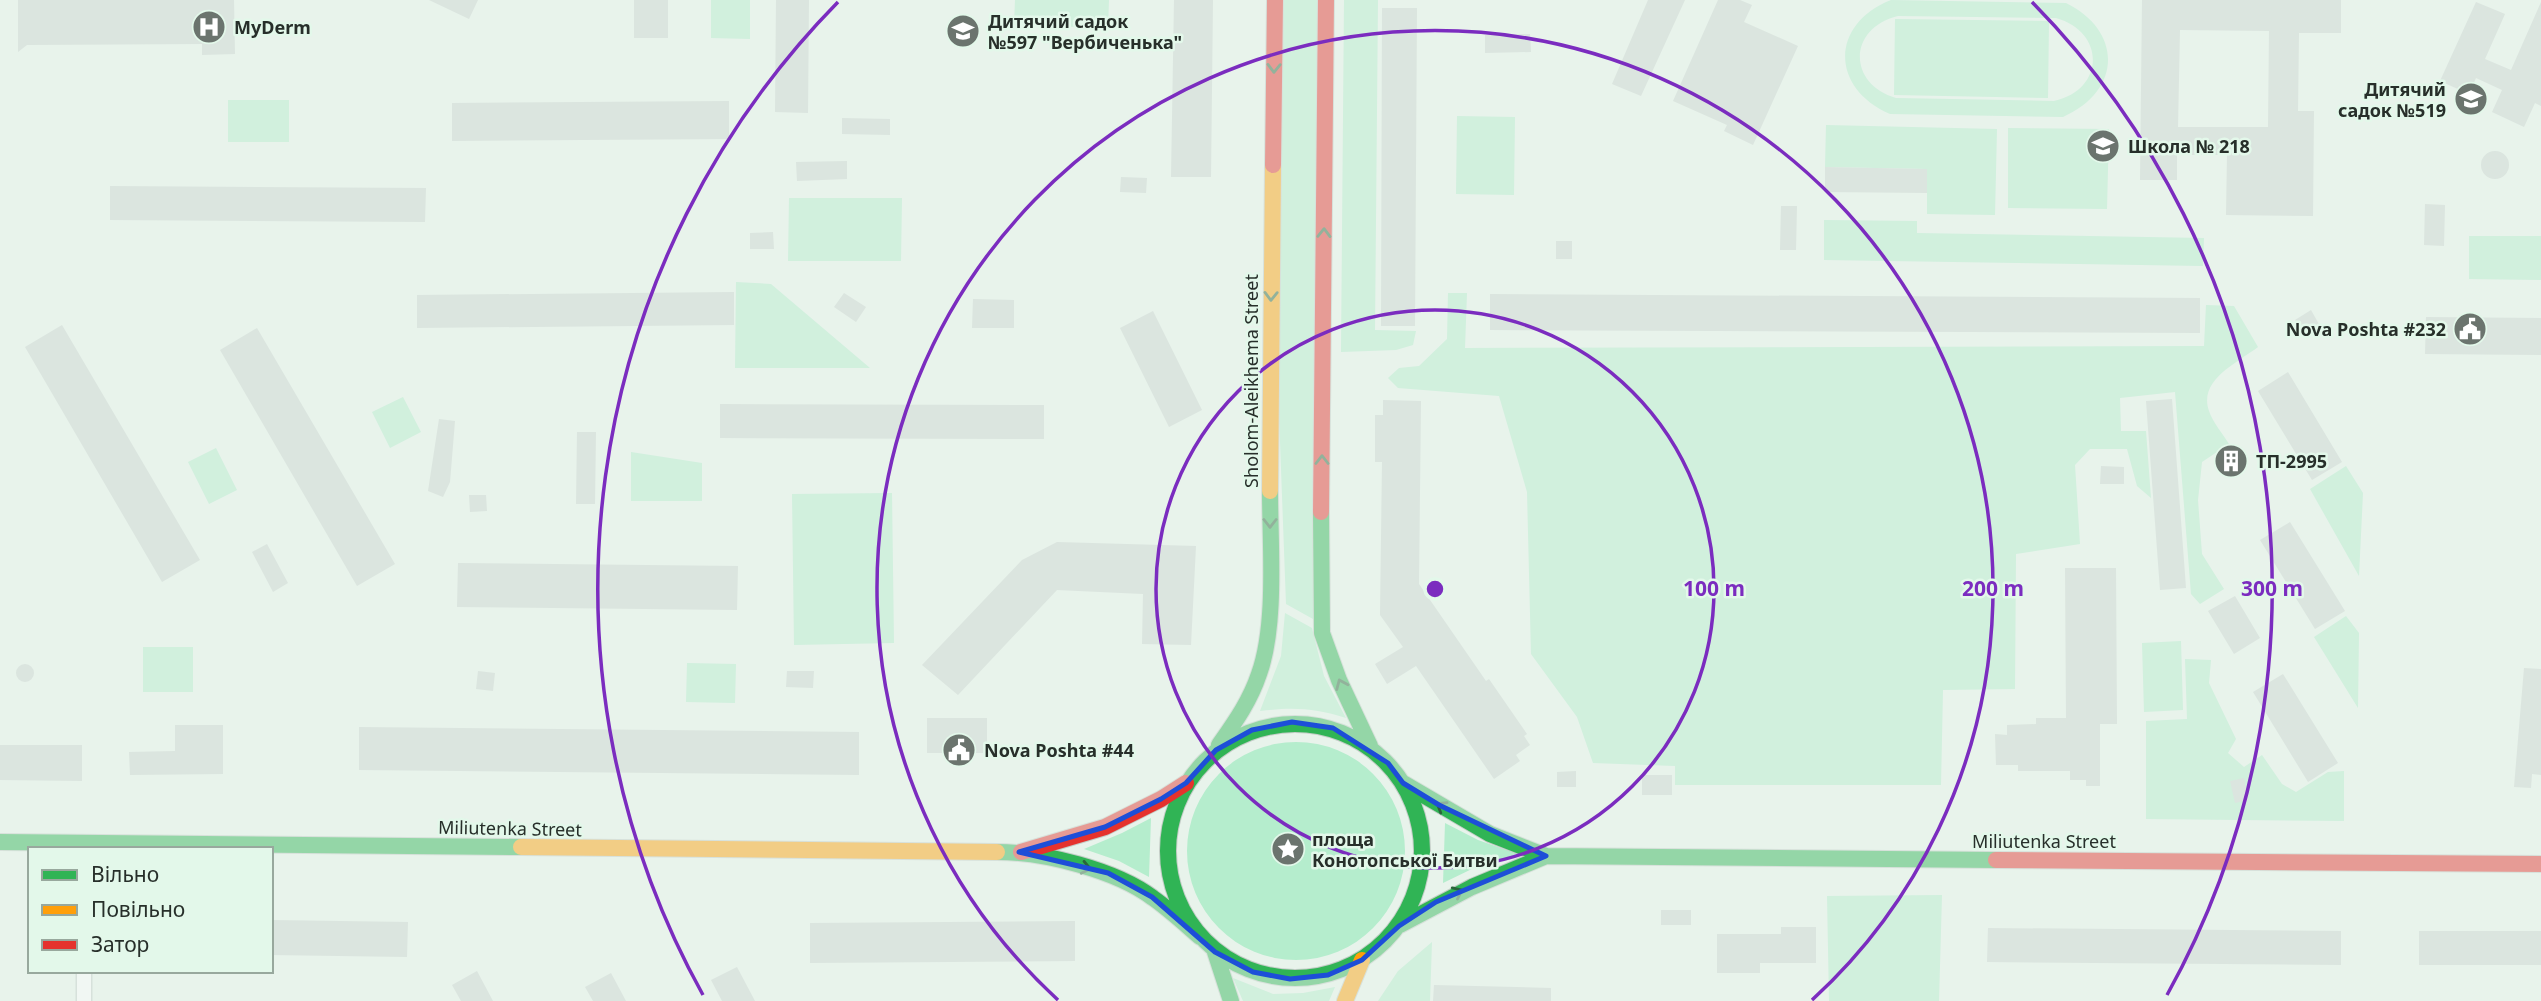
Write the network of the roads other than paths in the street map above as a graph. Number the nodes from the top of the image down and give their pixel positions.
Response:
1 (1275, 0) edge
2 (1326, 0) edge
3 (1370, 747) junction
4 (1216, 750) junction
5 (1186, 783) junction
6 (1403, 783) junction
7 (0, 842) edge
8 (85, 846) edge
9 (241, 847) edge
10 (273, 847) edge
11 (1019, 852) junction
12 (1546, 856) junction
13 (2541, 864) edge
14 (1399, 926) junction
15 (1200, 937) junction
16 (1215, 952) junction
17 (1362, 960) junction
18 (84, 973) edge
19 (83, 1001) edge
20 (1231, 1001) edge
21 (1345, 1001) edge

1 -> 4 street, Sholom-Aleikhema Street
3 -> 2 street
3 - 4 street
3 - 6 street
4 - 5 street
5 - 11 street, Miliutenka Street
5 - 15 street
12 -> 6 street, Miliutenka Street
6 - 14 street
7 - 8 street, Miliutenka Street
8 - 9 street, Miliutenka Street
10 - 11 street, Miliutenka Street
11 -> 15 street, Miliutenka Street
12 - 13 street, Miliutenka Street
14 -> 12 street, Miliutenka Street
14 - 17 street
15 - 16 street
16 - 17 street
16 - 20 street
17 - 21 street
18 - 19 street

